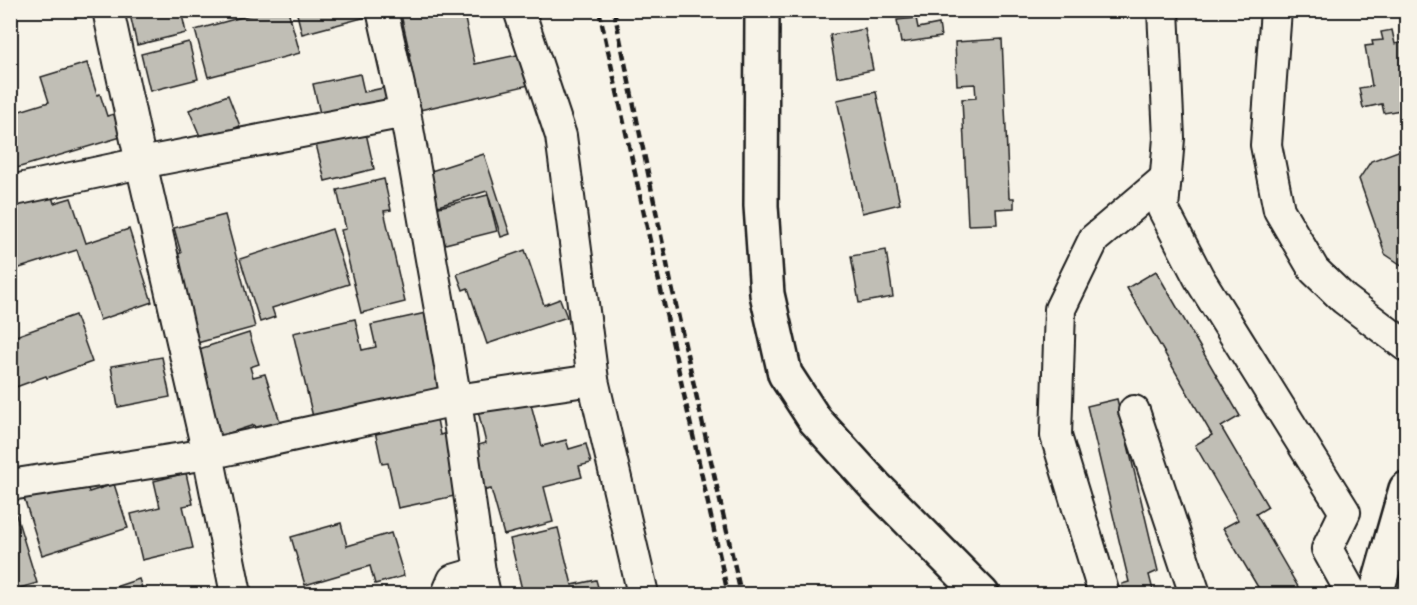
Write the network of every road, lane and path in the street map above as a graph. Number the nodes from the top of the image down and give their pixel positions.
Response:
1 (108, 10) edge
2 (382, 10) edge
3 (519, 10) edge
4 (762, 10) edge
5 (1163, 10) edge
6 (1276, 10) edge
7 (405, 112) junction
8 (141, 163) junction
9 (1166, 178) junction
10 (10, 191) edge
11 (1407, 346) edge
12 (593, 380) junction
13 (456, 400) junction
14 (1134, 411) dead end
15 (208, 454) junction
16 (10, 485) edge
17 (1407, 489) edge
18 (483, 583) edge
19 (236, 594) edge
20 (447, 594) edge
21 (643, 594) edge
22 (982, 594) edge
23 (1104, 594) edge
24 (1195, 594) edge
25 (1352, 594) edge
26 (1376, 594) edge

1 - 8 street
2 - 7 street
3 - 12 street
4 - 22 street
5 - 9 street
6 - 11 street
7 - 8 street
7 - 13 street
8 - 10 street
8 - 15 street
9 - 23 street
9 - 25 street
12 - 13 street
12 - 21 street
13 - 15 street
13 - 18 street
14 - 24 street
15 - 16 street
15 - 19 street
17 - 26 street
18 - 20 street

